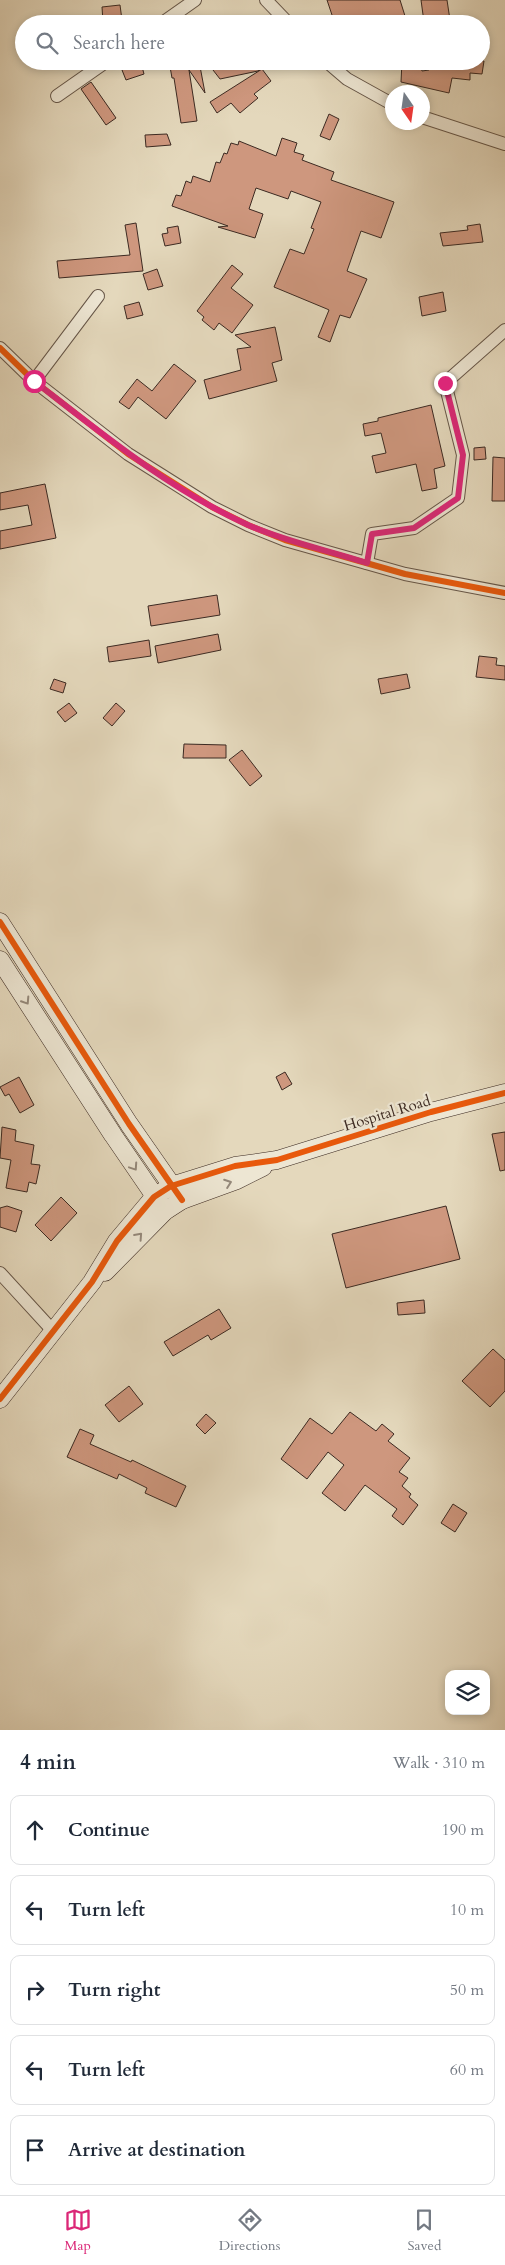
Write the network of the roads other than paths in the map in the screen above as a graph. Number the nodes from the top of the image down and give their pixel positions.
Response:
1 (195, 0) edge
2 (266, 0) edge
3 (174, 15) edge
4 (280, 15) edge
5 (94, 70) edge
6 (336, 70) edge
7 (58, 96) dead end
8 (385, 100) edge
9 (430, 120) edge
10 (505, 144) edge
11 (98, 296) dead end
12 (505, 330) edge
13 (0, 348) edge
14 (34, 381) junction
15 (367, 563) junction
16 (505, 593) edge
17 (0, 922) edge
18 (0, 960) edge
19 (505, 1093) edge
20 (129, 1124) junction
21 (113, 1136) junction
22 (277, 1160) junction
23 (171, 1186) junction
24 (154, 1196) junction
25 (182, 1200) junction
26 (165, 1211) junction
27 (0, 1273) edge
28 (92, 1282) junction
29 (54, 1332) junction
30 (0, 1399) edge

1 - 3 street
2 - 4 street
5 - 7 street
6 - 8 street
9 - 10 street
11 - 14 street
12 - 15 street
13 - 14 street
14 - 15 street
15 - 16 street
17 - 20 street
18 -> 21 street
19 - 22 street, Hospital Road
20 - 21 street
20 - 23 street
21 -> 24 street
22 - 23 street
25 -> 22 street
23 - 24 street
23 - 25 street
24 - 26 street
24 - 28 street
25 - 26 street
28 -> 26 street
27 - 29 street
28 - 29 street
29 - 30 street

